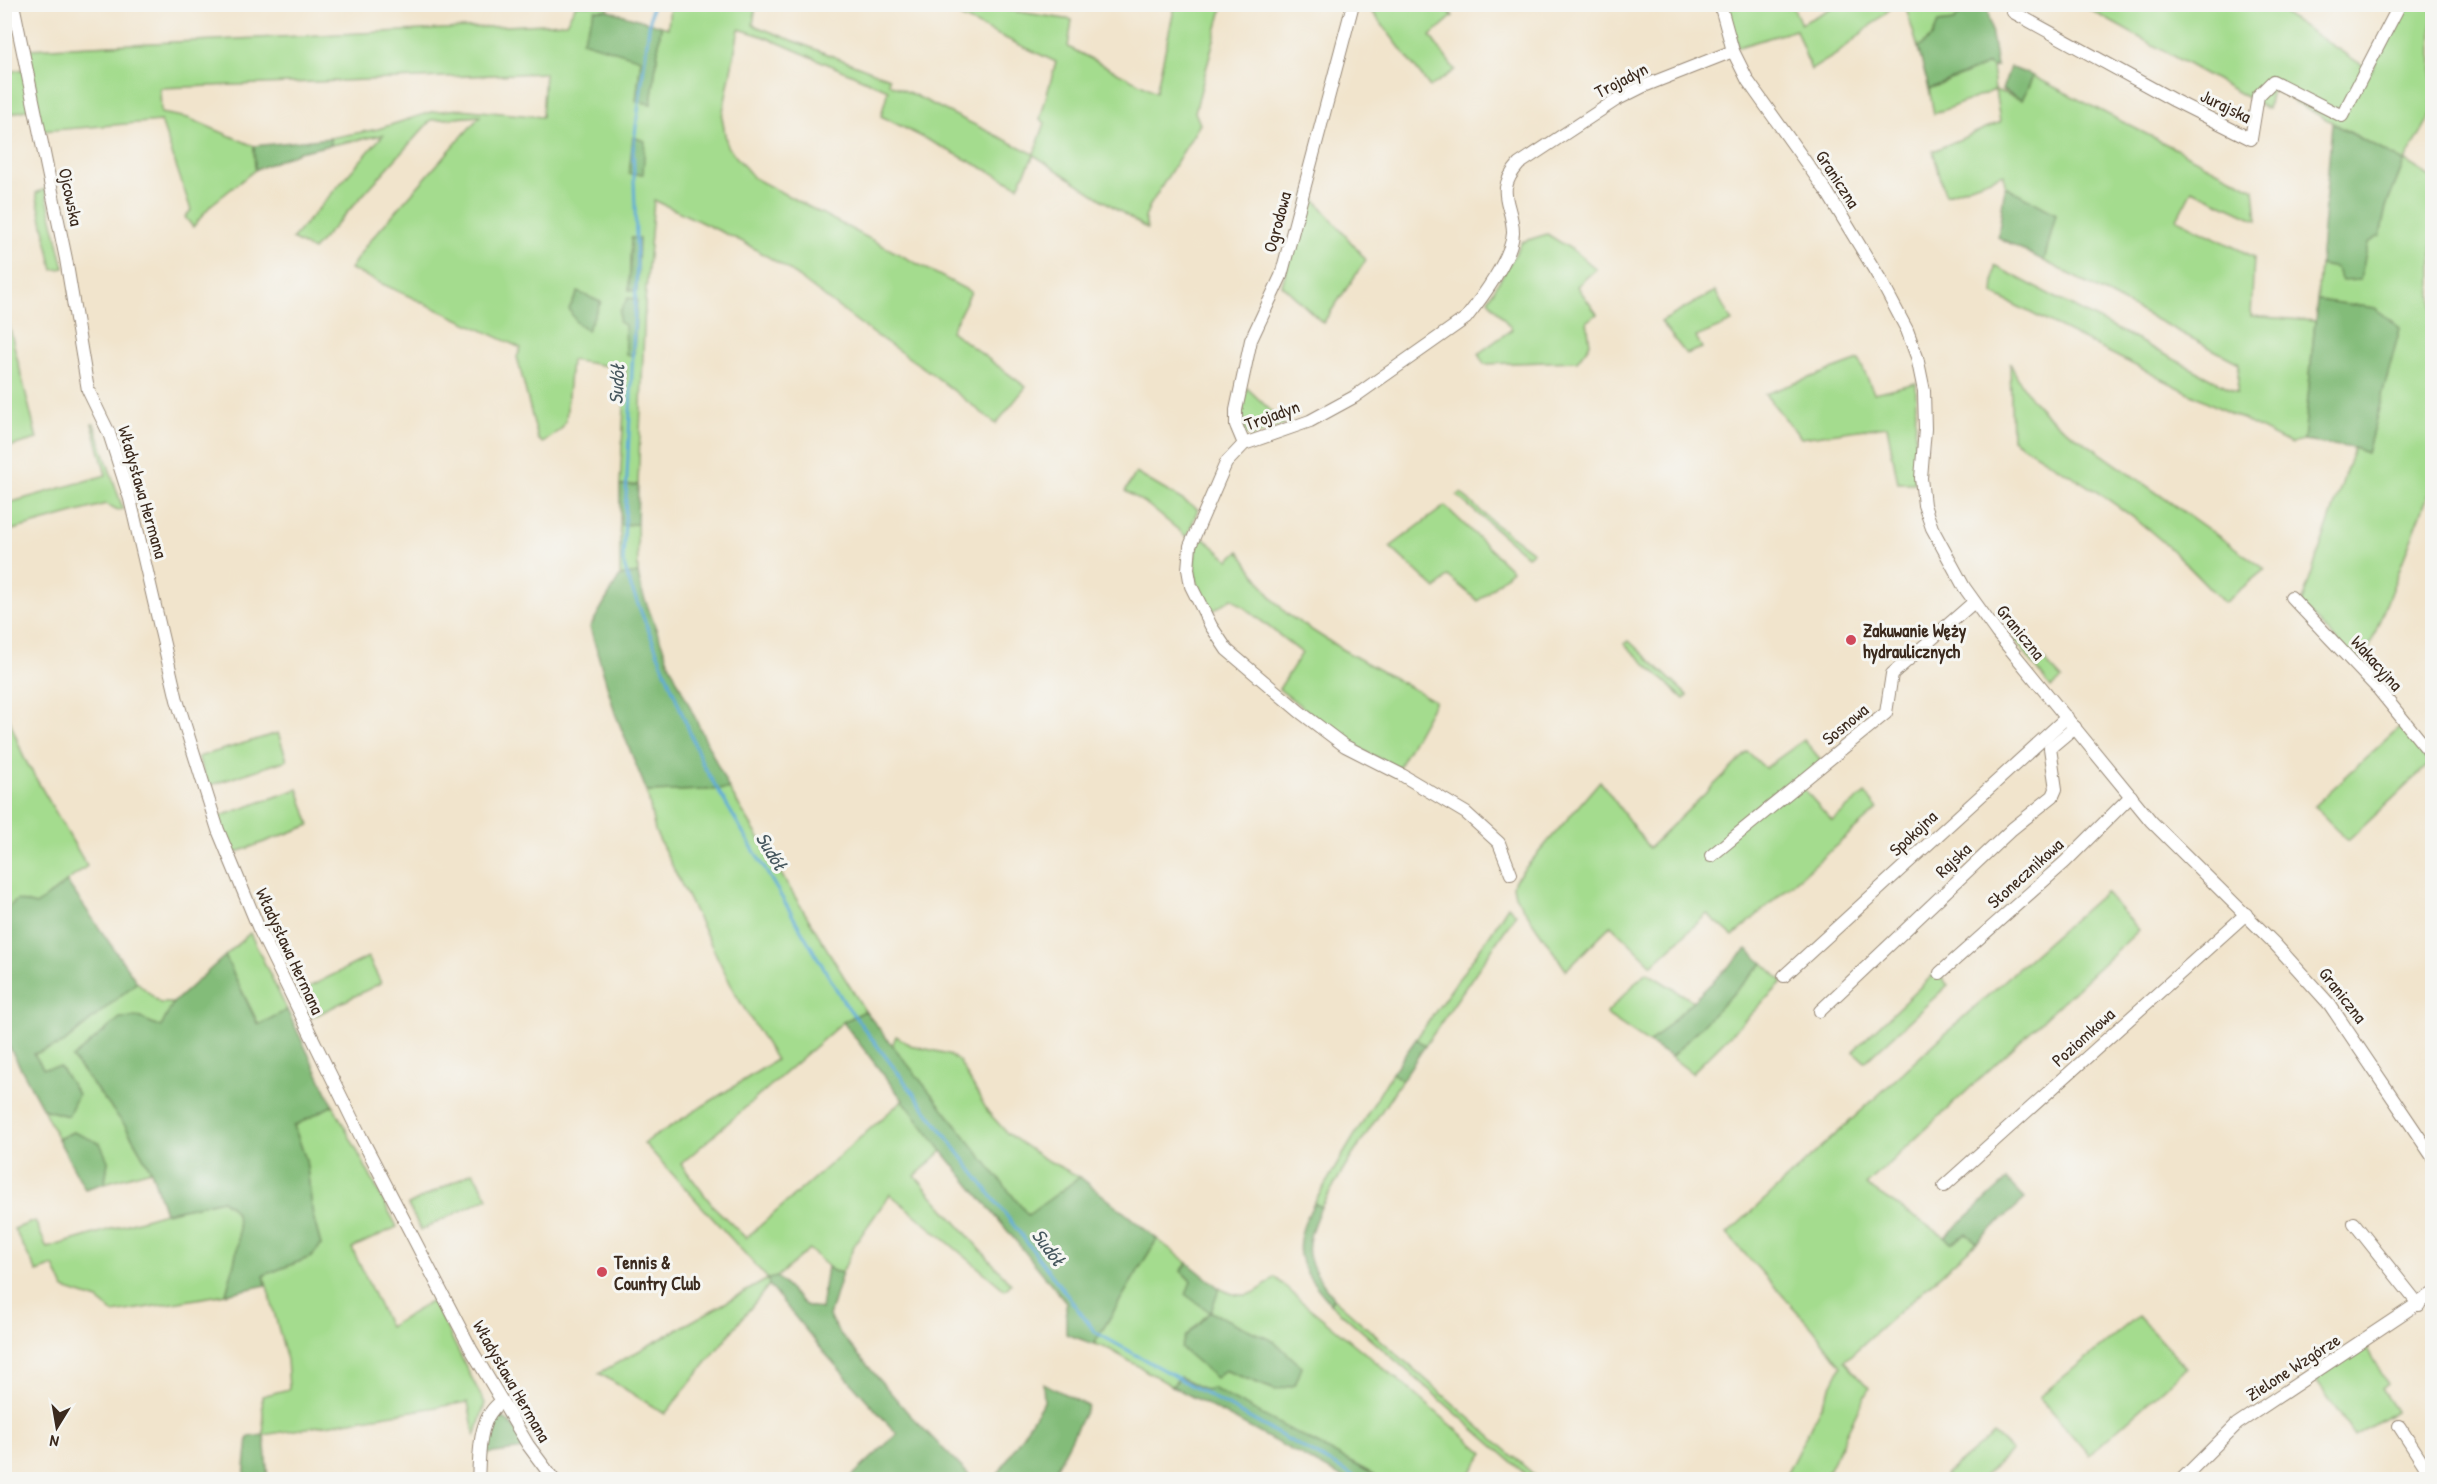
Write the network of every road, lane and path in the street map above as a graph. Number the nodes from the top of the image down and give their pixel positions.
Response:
1 (13, 4) edge
2 (1353, 4) edge
3 (1720, 4) edge
4 (2400, 4) edge
5 (2013, 12) dead end
6 (1733, 51) junction
7 (91, 396) joint
8 (1244, 444) junction
9 (2291, 597) dead end
10 (1974, 602) junction
11 (2067, 717) junction
12 (2075, 727) junction
13 (2433, 755) edge
14 (2131, 796) junction
15 (1711, 856) dead end
16 (1510, 874) dead end
17 (2246, 914) junction
18 (1940, 973) dead end
19 (1784, 976) dead end
20 (1820, 1011) dead end
21 (2433, 1156) edge
22 (1944, 1186) dead end
23 (2354, 1223) dead end
24 (2433, 1294) edge
25 (2419, 1305) junction
26 (502, 1401) junction
27 (2399, 1426) dead end
28 (2433, 1477) edge
29 (478, 1479) edge
30 (554, 1479) edge
31 (2181, 1479) edge

1 - 7 street, Ojcowska
2 - 8 street, Ogrodowa
3 - 6 street, Graniczna
4 - 5 street, Jurajska
6 - 8 street, Trojadyn
6 - 10 street, Graniczna
7 - 26 street, Władysława Hermana
8 - 16 street, Trojadyn
9 - 13 street, Wakacyjna
10 - 11 street, Graniczna
10 - 15 street, Sosnowa
11 - 12 street, Graniczna
11 - 19 street, Spokojna
12 - 14 street, Graniczna
12 - 20 street, Rajska
14 - 17 street, Graniczna
14 - 18 street, Słonecznikowa
17 - 21 street, Graniczna
17 - 22 street, Poziomkowa
23 - 25 street
24 - 25 street, Zielone Wzgórze
25 - 31 street, Zielone Wzgórze
26 - 29 street
26 - 30 street, Władysława Hermana
27 - 28 street

